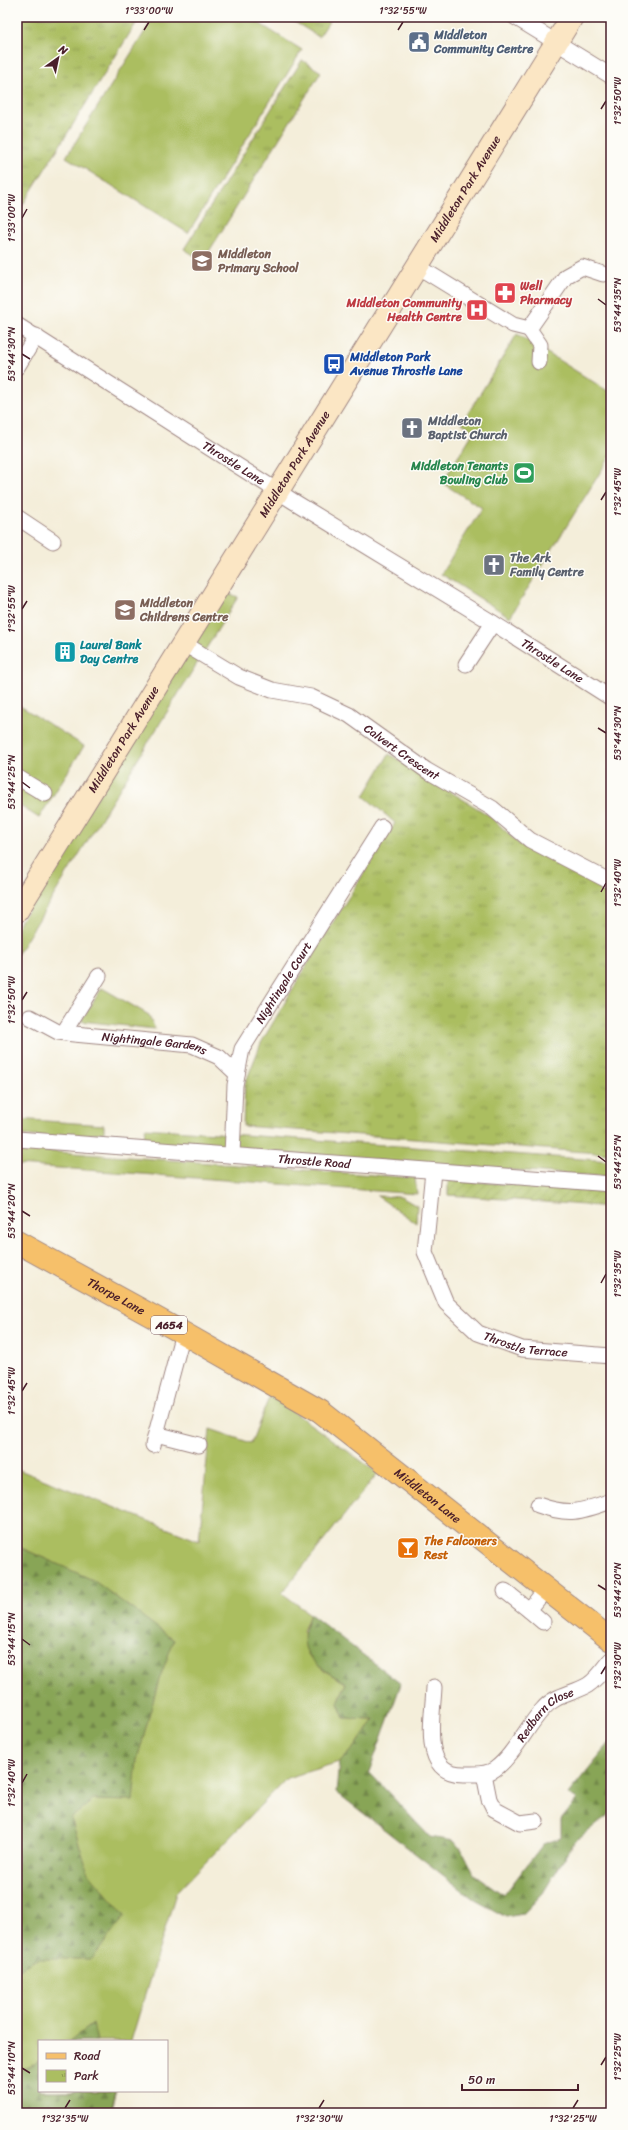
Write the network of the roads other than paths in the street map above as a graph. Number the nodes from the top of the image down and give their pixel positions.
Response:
1 (515, 17) edge
2 (572, 17) edge
3 (556, 42) junction
4 (611, 76) edge
5 (417, 266) junction
6 (603, 274) dead end
7 (17, 325) edge
8 (529, 329) junction
9 (36, 336) junction
10 (539, 362) dead end
11 (17, 367) edge
12 (278, 491) junction
13 (17, 517) edge
14 (53, 541) dead end
15 (493, 623) junction
16 (183, 643) junction
17 (466, 664) dead end
18 (611, 698) edge
19 (17, 776) edge
20 (45, 794) dead end
21 (382, 827) dead end
22 (611, 882) edge
23 (17, 911) edge
24 (100, 976) dead end
25 (30, 1017) dead end
26 (64, 1032) junction
27 (237, 1074) junction
28 (17, 1139) edge
29 (232, 1155) junction
30 (433, 1171) junction
31 (611, 1184) edge
32 (17, 1242) edge
33 (183, 1333) junction
34 (611, 1356) edge
35 (320, 1411) joint
36 (199, 1446) dead end
37 (611, 1501) edge
38 (538, 1505) dead end
39 (546, 1588) junction
40 (505, 1591) dead end
41 (529, 1610) junction
42 (543, 1622) dead end
43 (611, 1640) edge
44 (611, 1660) edge
45 (434, 1687) dead end
46 (484, 1774) junction
47 (536, 1821) dead end

1 - 3 street
2 - 3 street, Middleton Park Avenue
3 - 4 street
3 - 5 street, Middleton Park Avenue
5 - 8 street
5 - 12 street, Middleton Park Avenue
6 - 8 street
7 - 9 street, Throstle Lane
8 - 10 street
9 - 11 street
9 - 12 street, Throstle Lane
12 - 15 street, Throstle Lane
12 - 16 street, Middleton Park Avenue
13 - 14 street
15 - 17 street
15 - 18 street, Throstle Lane
16 - 22 street, Calvert Crescent
16 - 23 street, Middleton Park Avenue
19 - 20 street
21 - 27 street, Nightingale Court
24 - 26 street
25 - 26 street, Nightingale Gardens
26 - 27 street, Nightingale Gardens
27 - 29 street, Nightingale Court
28 - 29 street, Throstle Road
29 - 30 street, Throstle Road
30 - 31 street, Throstle Road
30 - 34 street, Throstle Terrace
32 - 33 main road, Thorpe Lane / A654
33 - 35 main road, Thorpe Lane / A654
33 - 36 street
35 - 39 main road, Middleton Lane / A654
37 - 38 street
39 - 41 street
39 - 43 main road, Middleton Lane / A654
40 - 41 street
41 - 42 street
44 - 46 street, Redbarn Close
45 - 46 street, Redbarn Close
46 - 47 street

